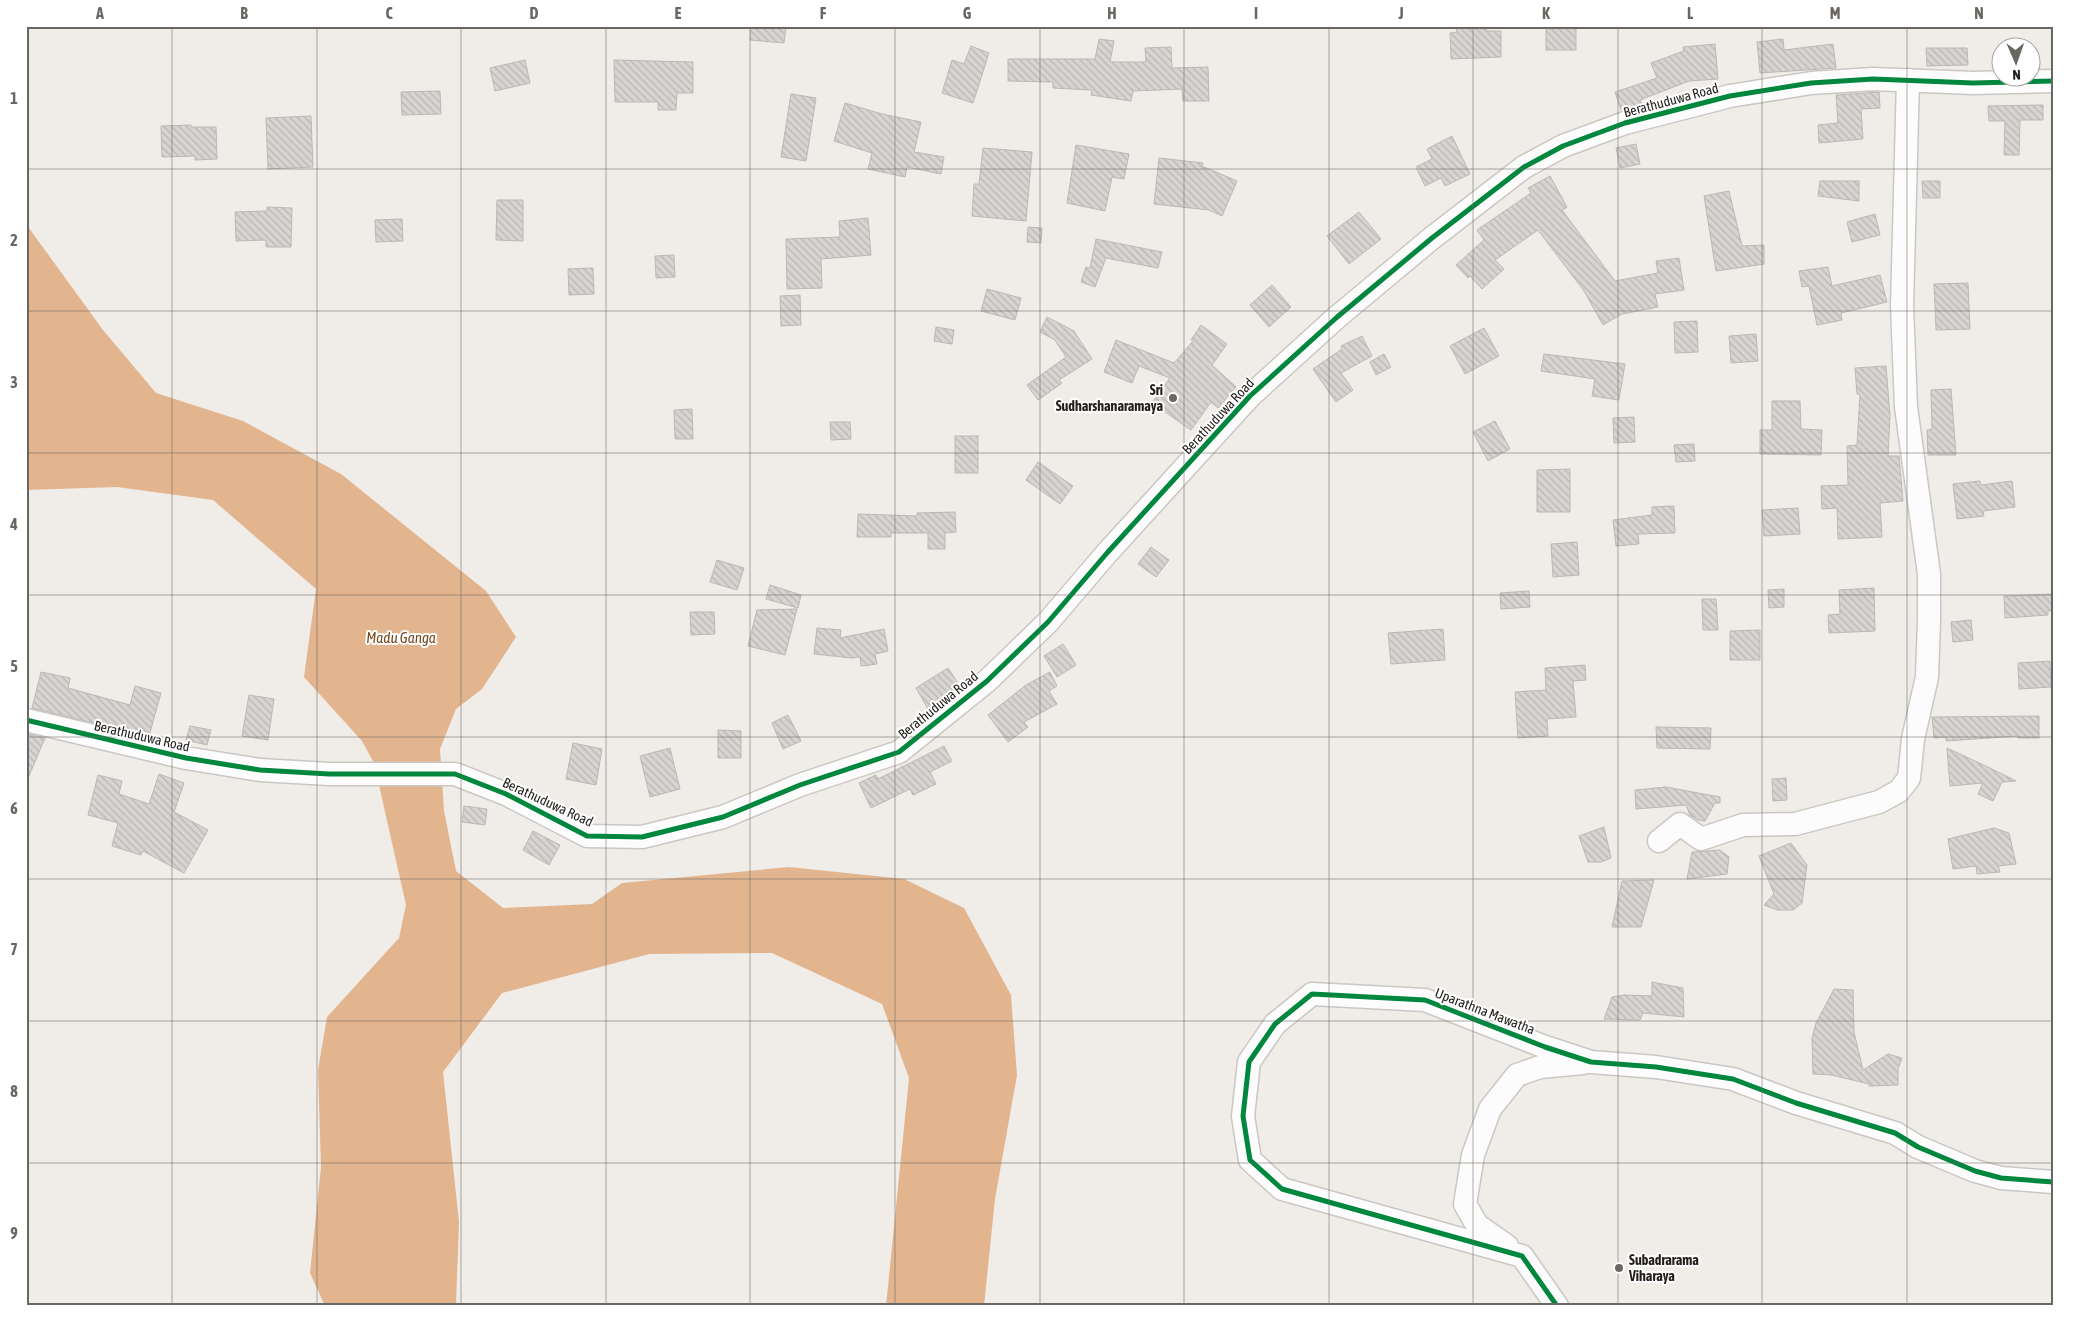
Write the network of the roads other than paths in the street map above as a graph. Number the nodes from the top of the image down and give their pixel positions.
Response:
1 (1908, 80) junction
2 (2053, 80) edge
3 (26, 720) edge
4 (1659, 841) dead end
5 (1591, 1062) junction
6 (2053, 1182) edge
7 (1522, 1256) junction
8 (1557, 1306) edge

1 - 2 street, Berathuduwa Road
1 - 3 street, Berathuduwa Road
1 - 4 street
5 - 6 street, Uparathna Mawatha
5 - 7 street
5 - 7 street, Uparathna Mawatha
7 - 8 street

